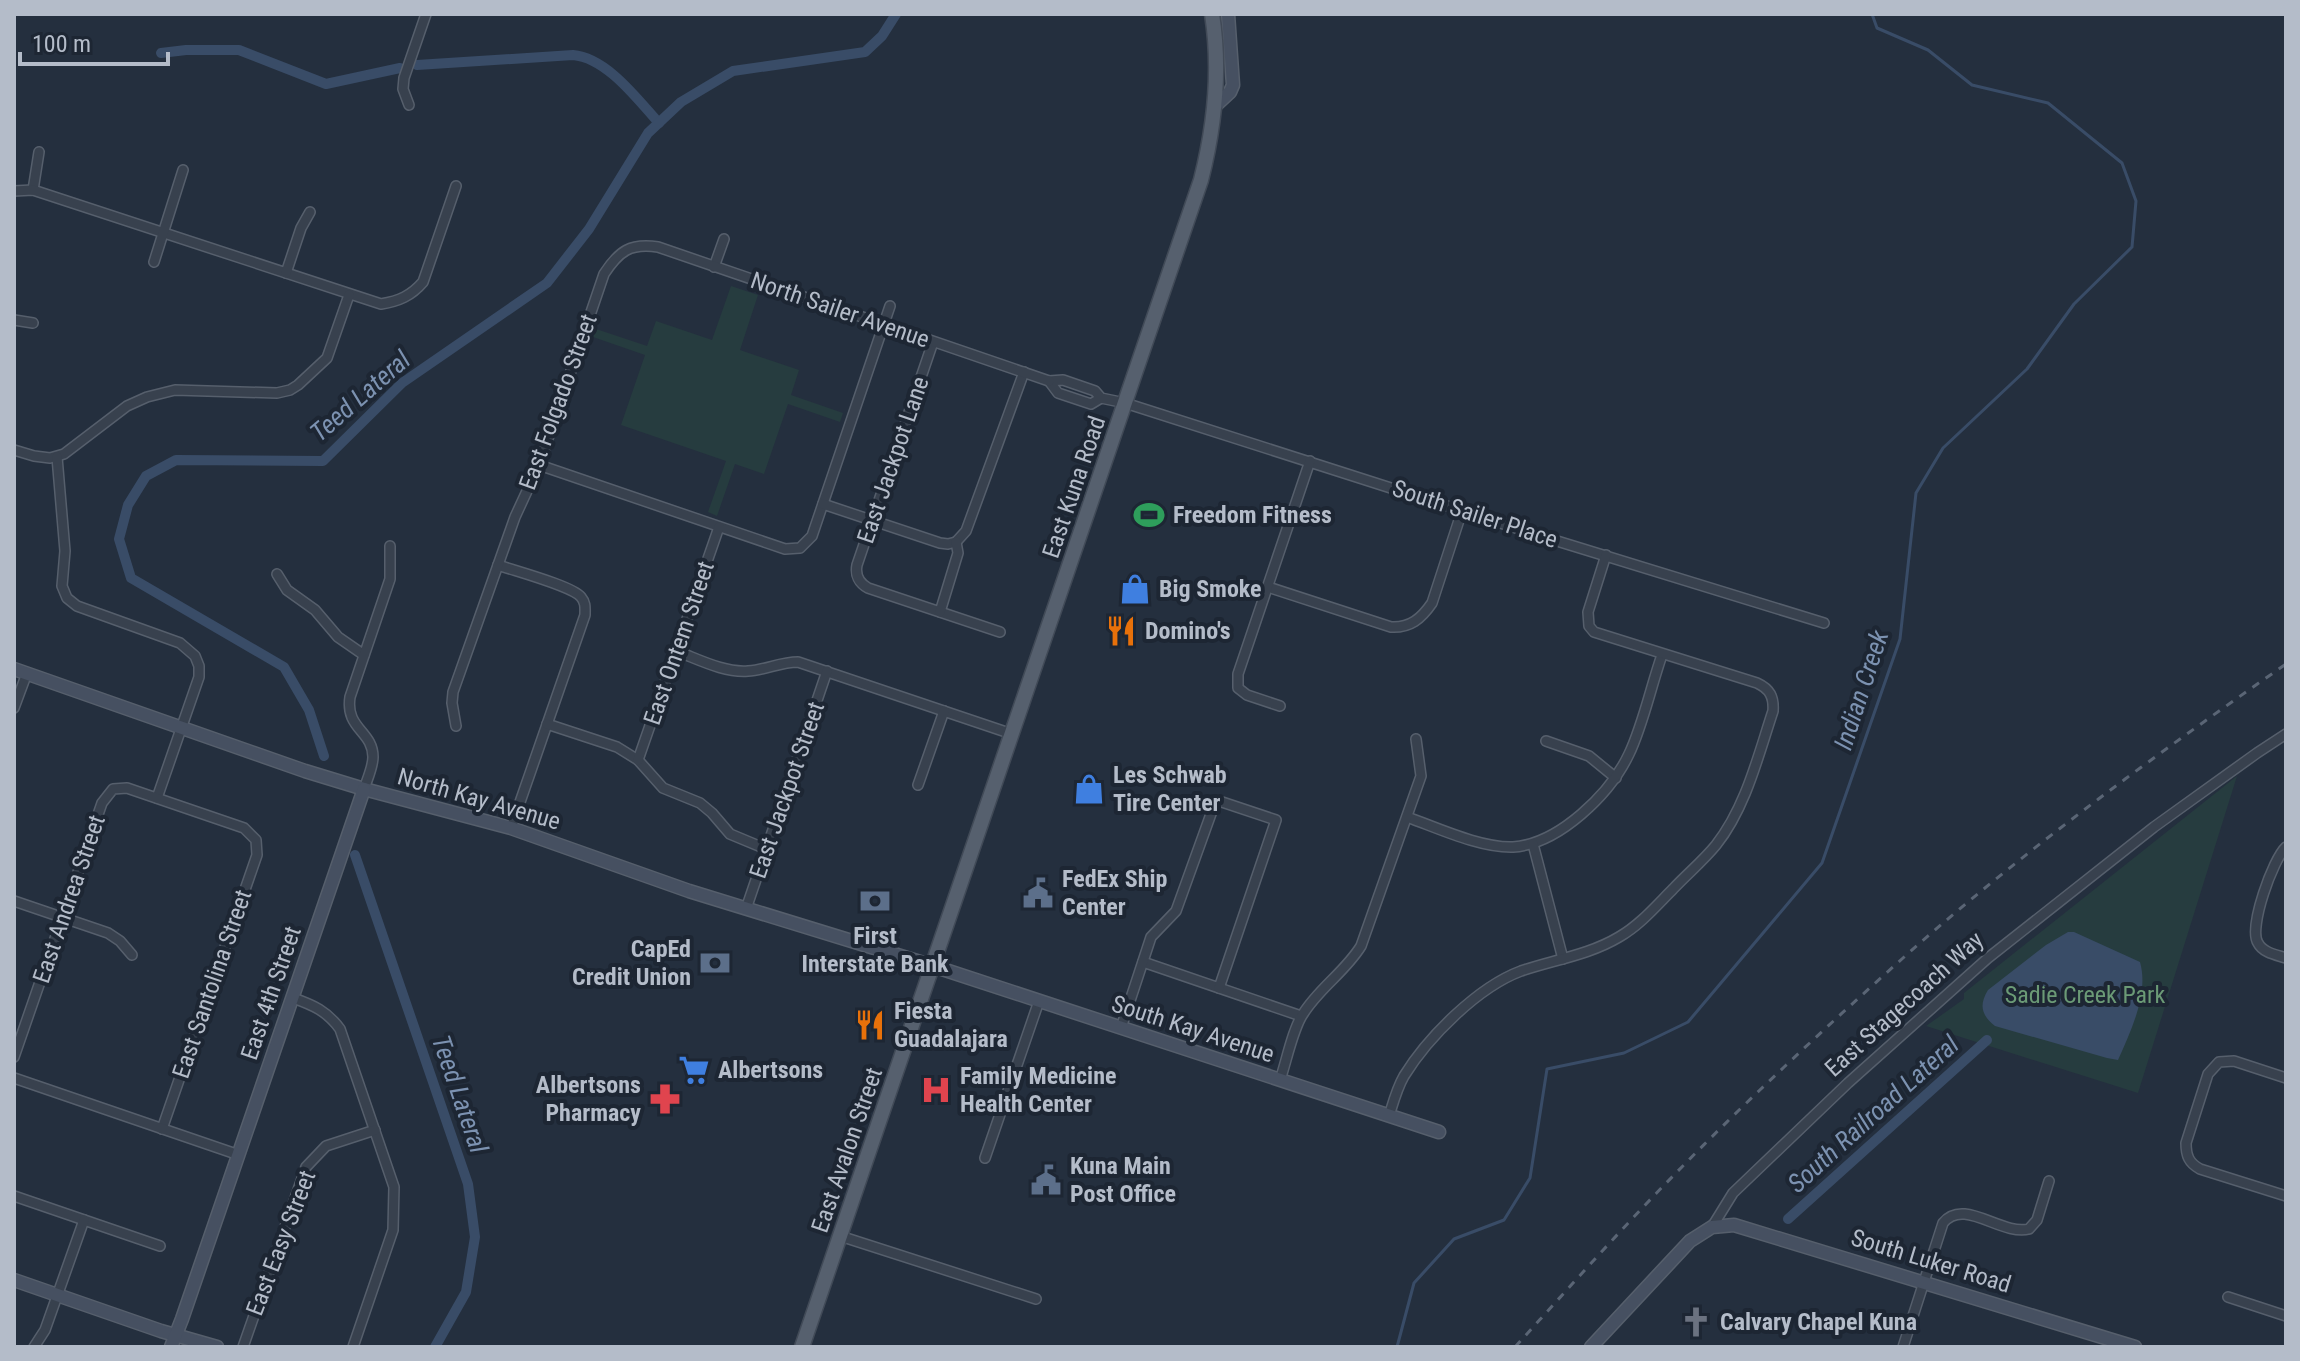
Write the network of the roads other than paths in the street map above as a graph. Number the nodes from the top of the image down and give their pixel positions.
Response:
1 (426, 14) edge
2 (1212, 14) edge
3 (1228, 14) edge
4 (409, 105) dead end
5 (1216, 105) junction
6 (39, 152) dead end
7 (183, 170) dead end
8 (456, 186) dead end
9 (33, 190) junction
10 (14, 191) edge
11 (310, 212) dead end
12 (163, 232) junction
13 (724, 239) dead end
14 (630, 248) joint
15 (154, 262) dead end
16 (714, 267) junction
17 (286, 273) junction
18 (349, 295) junction
19 (890, 306) dead end
20 (14, 320) edge
21 (33, 323) dead end
22 (884, 325) junction
23 (933, 342) junction
24 (1024, 372) junction
25 (1125, 403) junction
26 (14, 450) edge
27 (57, 457) junction
28 (1310, 461) junction
29 (539, 465) junction
30 (823, 504) junction
31 (1462, 511) junction
32 (873, 520) junction
33 (719, 527) junction
34 (956, 542) junction
35 (390, 546) dead end
36 (1606, 555) junction
37 (498, 565) junction
38 (277, 574) dead end
39 (1268, 587) junction
40 (940, 612) junction
41 (1824, 623) dead end
42 (1000, 632) dead end
43 (676, 651) junction
44 (364, 655) junction
45 (1662, 655) junction
46 (14, 669) edge
47 (827, 671) junction
48 (27, 673) junction
49 (1280, 706) dead end
50 (14, 708) edge
51 (944, 711) junction
52 (547, 724) junction
53 (456, 726) dead end
54 (182, 727) junction
55 (1012, 734) junction
56 (2286, 734) edge
57 (1416, 739) dead end
58 (1546, 741) dead end
59 (638, 760) junction
60 (1616, 778) junction
61 (918, 785) dead end
62 (364, 789) junction
63 (157, 798) junction
64 (1407, 817) junction
65 (511, 828) junction
66 (1533, 844) junction
67 (2286, 847) edge
68 (766, 849) junction
69 (14, 901) edge
70 (746, 909) junction
71 (62, 918) junction
72 (132, 955) dead end
73 (2286, 958) edge
74 (1563, 959) junction
75 (1143, 962) junction
76 (933, 966) junction
77 (1219, 988) junction
78 (293, 998) junction
79 (1039, 1001) junction
80 (1301, 1016) junction
81 (1121, 1028) junction
82 (14, 1057) edge
83 (14, 1078) edge
84 (2286, 1078) edge
85 (1280, 1080) junction
86 (1389, 1116) junction
87 (162, 1129) junction
88 (375, 1130) junction
89 (1439, 1132) dead end
90 (239, 1155) junction
91 (985, 1158) dead end
92 (2049, 1181) dead end
93 (14, 1196) edge
94 (2286, 1196) edge
95 (84, 1220) junction
96 (1712, 1227) junction
97 (840, 1236) junction
98 (160, 1246) dead end
99 (14, 1280) edge
100 (1924, 1283) junction
101 (58, 1294) junction
102 (2228, 1297) dead end
103 (1036, 1299) dead end
104 (2286, 1316) edge
105 (175, 1334) junction
106 (34, 1347) edge
107 (171, 1347) edge
108 (217, 1347) edge
109 (243, 1347) edge
110 (353, 1347) edge
111 (802, 1347) edge
112 (1591, 1347) edge
113 (1903, 1347) edge
114 (2135, 1347) edge

1 - 4 street
2 - 5 main road, East Kuna Road
3 - 5 street
5 - 25 main road, East Kuna Road
6 - 9 street
7 - 12 street
8 - 18 street
9 - 10 street
9 - 12 street
11 - 17 street
12 - 15 street
12 - 17 street
13 - 16 street
14 - 16 street, North Sailer Avenue
14 - 29 street, East Folgado Street
16 - 22 street, North Sailer Avenue
17 - 18 street
18 - 27 street
19 - 22 street
20 - 21 street
22 - 23 street, North Sailer Avenue
22 - 30 street
23 - 24 street, North Sailer Avenue
23 - 32 street, East Jackpot Lane
24 - 25 street, North Sailer Avenue
24 - 34 street
25 - 28 street, South Sailer Place
25 - 55 main road, East Kuna Road
26 - 27 street
27 - 54 street
28 - 31 street, South Sailer Place
28 - 39 street
29 - 33 street
29 - 37 street, East Folgado Street
30 - 32 street
30 - 33 street
31 - 36 street, South Sailer Place
31 - 39 street
32 - 34 street
32 - 40 street, East Jackpot Lane
33 - 43 street, East Ontem Street
34 - 40 street
35 - 44 street, East 4th Street
36 - 41 street, South Sailer Place
36 - 45 street
37 - 52 street
37 - 53 street, East Folgado Street
38 - 44 street
39 - 49 street
40 - 42 street
43 - 47 street
43 - 59 street, East Ontem Street
44 - 62 street, East 4th Street
45 - 60 street
45 - 74 street
46 - 48 street, North Kay Avenue
47 - 51 street
47 - 68 street, East Jackpot Street
48 - 50 street
48 - 54 street, North Kay Avenue
51 - 55 street
51 - 61 street
52 - 59 street
52 - 65 street
54 - 62 street, North Kay Avenue
54 - 63 street
55 - 76 main road, East Kuna Road
56 - 96 street, East Stagecoach Way
57 - 64 street
58 - 60 street
59 - 68 street
60 - 66 street
62 - 65 street, North Kay Avenue
62 - 78 street, East 4th Street
63 - 71 street, East Andrea Street
63 - 87 street, East Santolina Street
64 - 66 street
64 - 80 street
65 - 70 street, North Kay Avenue
66 - 74 street
67 - 73 street
68 - 70 street, East Jackpot Street
69 - 71 street
70 - 76 street, North Kay Avenue
71 - 72 street
71 - 82 street, East Andrea Street
74 - 86 street
75 - 77 street
75 - 77 street
75 - 81 street
76 - 79 street, South Kay Avenue
76 - 97 main road, East Avalon Street
77 - 80 street
78 - 88 street
78 - 90 street, East 4th Street
79 - 81 street, South Kay Avenue
79 - 91 street
80 - 85 street
81 - 85 street, South Kay Avenue
83 - 87 street
84 - 94 street
85 - 86 street, South Kay Avenue
86 - 89 street, South Kay Avenue
87 - 90 street
88 - 109 street, East Easy Street
88 - 110 street
90 - 105 street, East 4th Street
92 - 100 street
93 - 95 street
95 - 98 street
95 - 101 street
96 - 100 street, South Luker Road
96 - 112 street, East Stagecoach Way
97 - 103 street
97 - 111 main road, East Avalon Street
99 - 101 street
100 - 113 street
100 - 114 street, South Luker Road
101 - 105 street
101 - 106 street
102 - 104 street
105 - 107 street, East 4th Street
105 - 108 street

